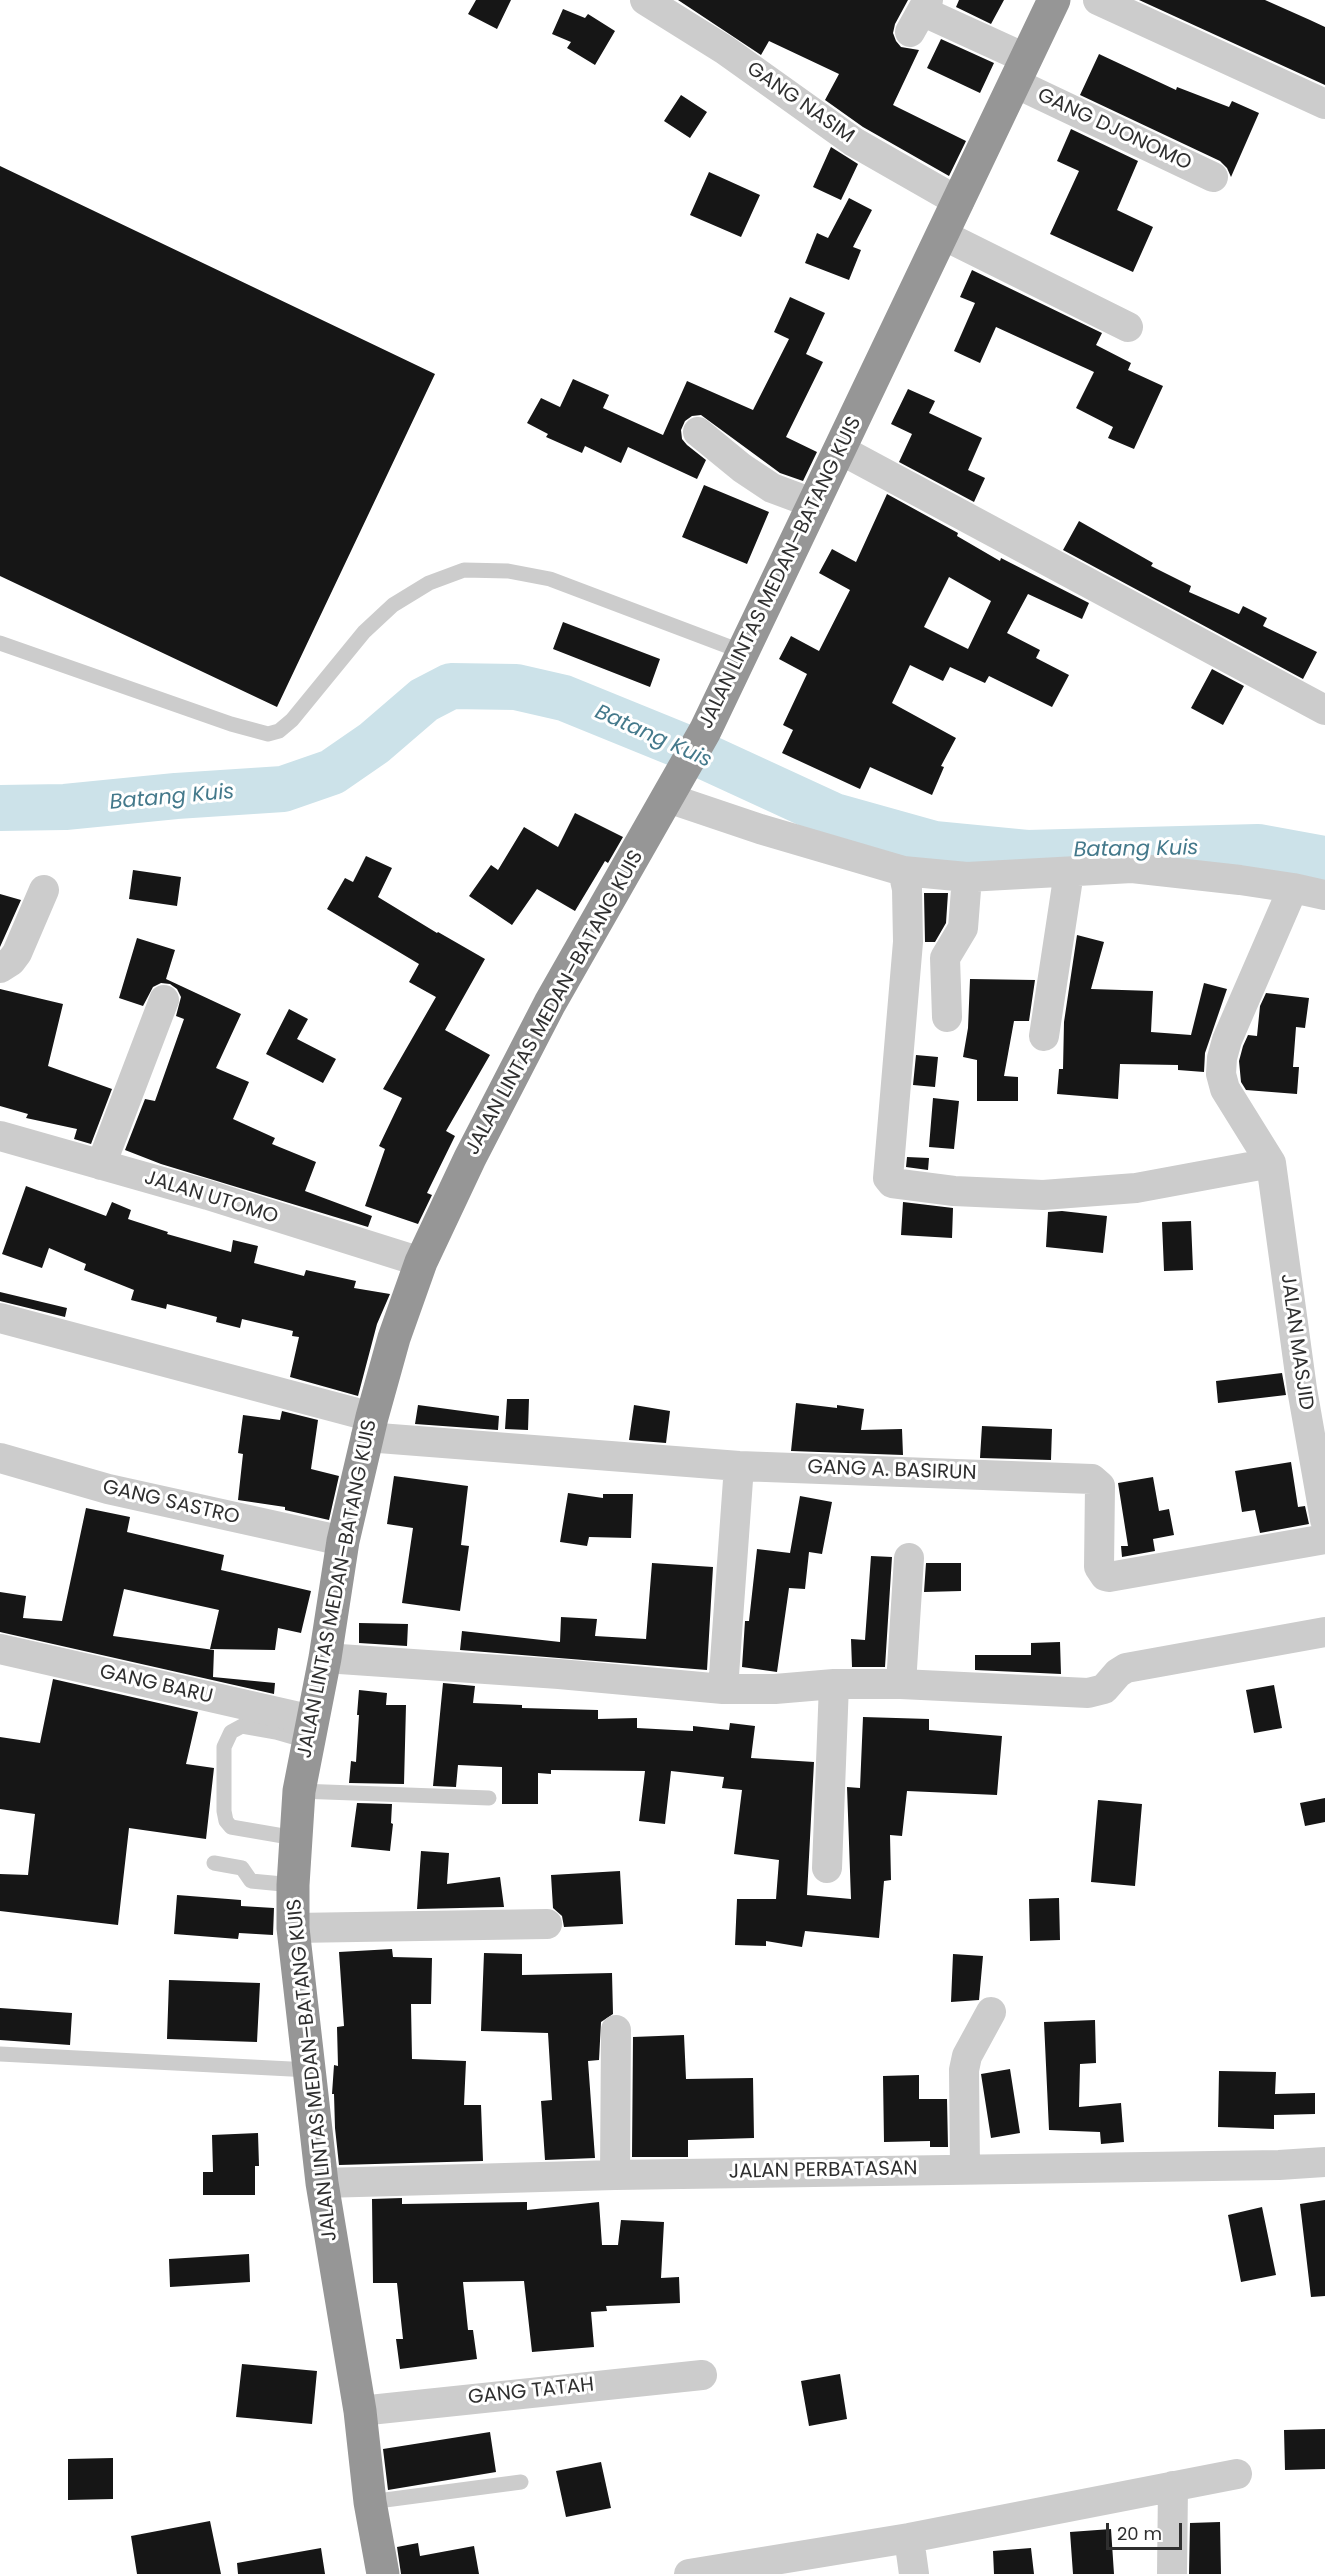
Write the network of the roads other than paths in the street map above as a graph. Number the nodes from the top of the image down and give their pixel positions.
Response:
1 (645, 0) edge
2 (1054, 0) edge
3 (1098, 0) edge
4 (920, 14) edge
5 (1021, 71) junction
6 (1325, 104) edge
7 (1213, 177) dead end
8 (959, 202) junction
9 (943, 235) junction
10 (1128, 327) dead end
11 (698, 432) dead end
12 (841, 450) junction
13 (815, 504) junction
14 (0, 643) edge
15 (743, 652) junction
16 (1325, 710) edge
17 (676, 785) junction
18 (903, 871) junction
19 (1069, 872) junction
20 (967, 877) junction
21 (1293, 888) junction
22 (44, 890) dead end
23 (1325, 895) edge
24 (0, 968) edge
25 (164, 1000) dead end
26 (947, 1017) dead end
27 (1044, 1036) dead end
28 (0, 1136) edge
29 (1271, 1163) junction
30 (101, 1165) junction
31 (421, 1262) junction
32 (0, 1318) edge
33 (1313, 1386) edge
34 (369, 1427) junction
35 (0, 1458) edge
36 (739, 1466) junction
37 (1325, 1520) edge
38 (1325, 1539) edge
39 (343, 1541) junction
40 (909, 1558) dead end
41 (1325, 1632) edge
42 (0, 1649) edge
43 (325, 1658) junction
44 (834, 1684) junction
45 (901, 1684) junction
46 (723, 1689) junction
47 (310, 1731) junction
48 (298, 1791) junction
49 (489, 1798) dead end
50 (295, 1838) junction
51 (214, 1863) dead end
52 (827, 1868) dead end
53 (293, 1885) junction
54 (547, 1924) dead end
55 (293, 1928) junction
56 (991, 2012) dead end
57 (616, 2030) dead end
58 (0, 2054) edge
59 (310, 2070) junction
60 (1325, 2162) edge
61 (964, 2169) junction
62 (615, 2175) junction
63 (322, 2183) junction
64 (702, 2375) dead end
65 (360, 2411) junction
66 (1237, 2474) dead end
67 (521, 2482) dead end
68 (1173, 2486) junction
69 (370, 2502) junction
70 (909, 2538) junction
71 (383, 2574) edge
72 (689, 2574) edge
73 (914, 2574) edge
74 (1172, 2574) edge

1 - 8 street, GANG NASIM
2 - 5 highway, JALAN LINTAS MEDAN–BATANG KUIS
3 - 6 street
4 - 5 street, GANG DJONOMO
5 - 7 street, GANG DJONOMO
5 - 8 highway, JALAN LINTAS MEDAN–BATANG KUIS
8 - 9 highway, JALAN LINTAS MEDAN–BATANG KUIS
9 - 10 street
9 - 12 highway, JALAN LINTAS MEDAN–BATANG KUIS
11 - 13 street
12 - 13 highway, JALAN LINTAS MEDAN–BATANG KUIS
12 - 16 street
13 - 15 highway, JALAN LINTAS MEDAN–BATANG KUIS
14 - 15 lane
15 - 17 highway, JALAN LINTAS MEDAN–BATANG KUIS
17 - 18 street
17 - 31 highway, JALAN LINTAS MEDAN–BATANG KUIS
18 - 20 street
18 - 29 street
19 - 20 street
19 - 21 street
19 - 27 street
20 - 26 street
21 - 23 street
21 - 29 street
22 - 24 street
25 - 30 street
28 - 30 street, JALAN UTOMO
29 - 33 street, JALAN MASJID
30 - 31 street, JALAN UTOMO
31 - 34 highway, JALAN LINTAS MEDAN–BATANG KUIS
32 - 34 street, GANG A. BASIRUN
33 - 37 street, JALAN MASJID
34 - 36 street, GANG A. BASIRUN
34 - 39 highway, JALAN LINTAS MEDAN–BATANG KUIS
35 - 39 street, GANG SASTRO
36 - 38 street, GANG A. BASIRUN
36 - 46 street
39 - 43 highway, JALAN LINTAS MEDAN–BATANG KUIS
40 - 45 street
41 - 45 street
42 - 47 street, GANG BARU
43 - 46 street
43 - 47 highway, JALAN LINTAS MEDAN–BATANG KUIS
44 - 45 street
44 - 46 street
44 - 52 street
47 - 48 highway, JALAN LINTAS MEDAN–BATANG KUIS
47 - 50 lane
48 - 49 lane
48 - 50 highway, JALAN LINTAS MEDAN–BATANG KUIS
50 - 53 highway, JALAN LINTAS MEDAN–BATANG KUIS
51 - 53 lane
53 - 55 highway, JALAN LINTAS MEDAN–BATANG KUIS
54 - 55 street
55 - 59 highway, JALAN LINTAS MEDAN–BATANG KUIS
56 - 61 street
57 - 62 street
58 - 59 lane
59 - 63 highway, JALAN LINTAS MEDAN–BATANG KUIS
60 - 61 street, JALAN PERBATASAN
61 - 62 street, JALAN PERBATASAN
62 - 63 street, JALAN PERBATASAN
63 - 65 highway, JALAN LINTAS MEDAN–BATANG KUIS
64 - 65 street, GANG TATAH
65 - 69 highway, JALAN LINTAS MEDAN–BATANG KUIS
66 - 68 street
67 - 69 lane
68 - 70 street
68 - 74 street
69 - 71 highway, JALAN LINTAS MEDAN–BATANG KUIS
70 - 72 street
70 - 73 street

